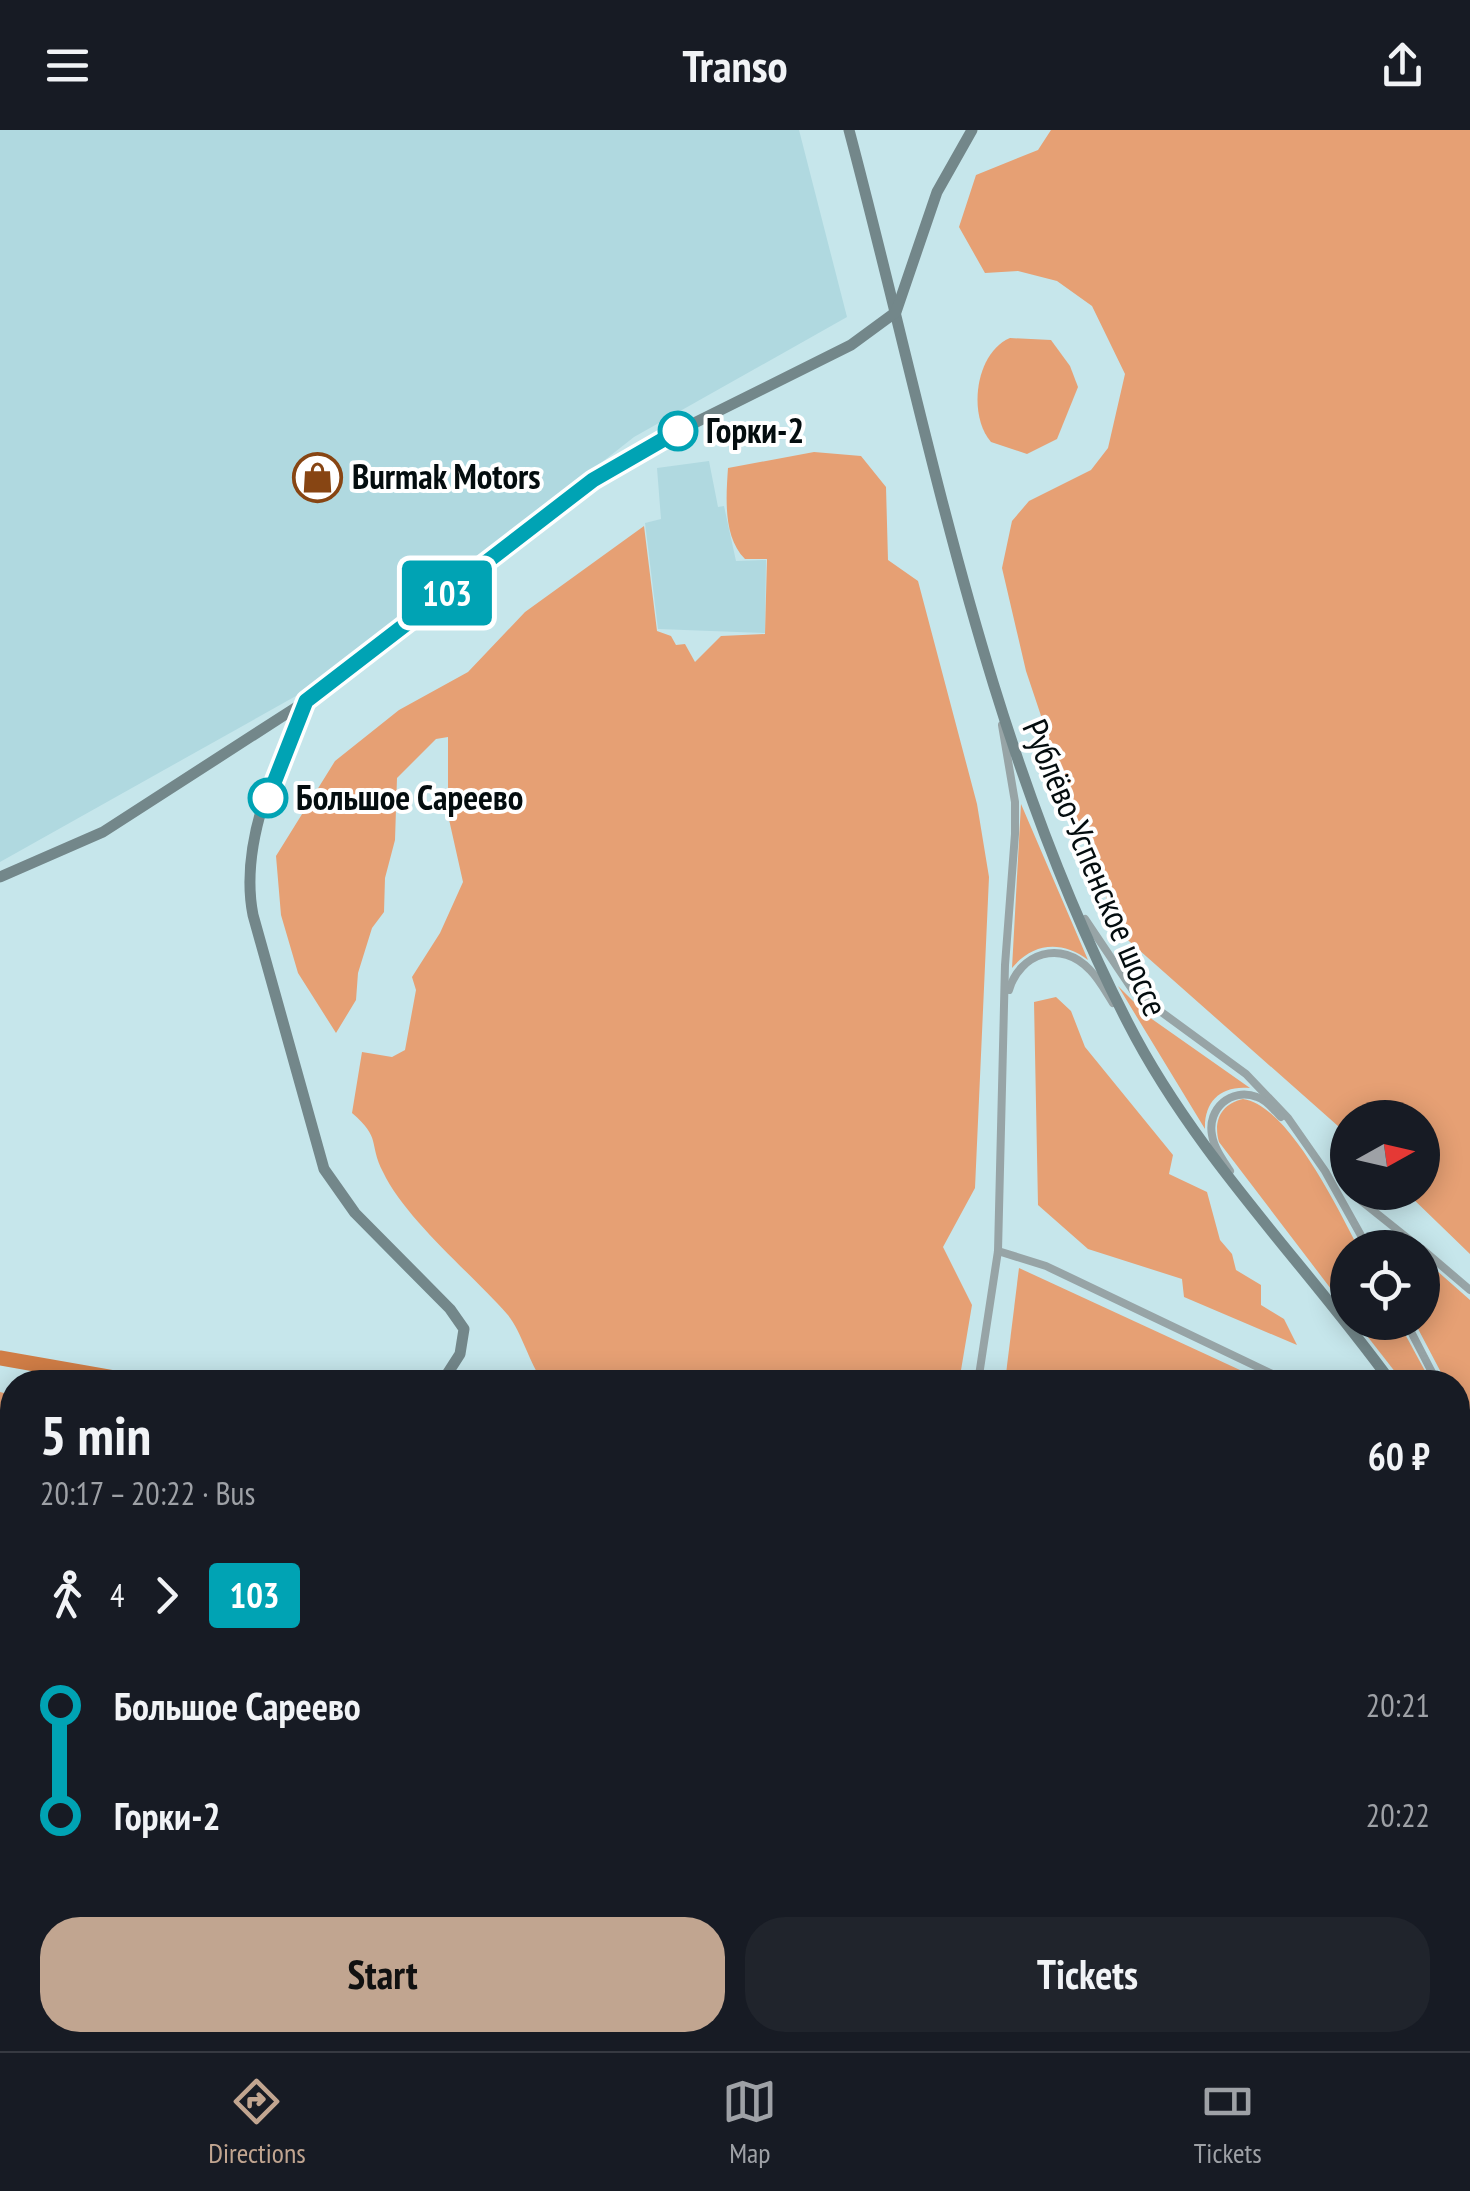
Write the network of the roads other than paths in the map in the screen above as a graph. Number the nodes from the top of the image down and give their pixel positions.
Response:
1 (850, 130) edge
2 (972, 130) edge
3 (896, 312) junction
4 (306, 701) junction
5 (1000, 711) junction
6 (0, 877) edge
7 (1067, 887) junction
8 (1006, 999) junction
9 (1128, 1024) junction
10 (1306, 1141) junction
11 (1326, 1171) junction
12 (1330, 1174) edge
13 (1252, 1208) junction
14 (1373, 1210) edge
15 (1358, 1230) edge
16 (1397, 1230) edge
17 (998, 1252) junction
18 (1440, 1265) edge
19 (1470, 1290) edge
20 (1415, 1340) edge
21 (450, 1370) edge
22 (980, 1370) edge
23 (1264, 1370) edge
24 (1381, 1370) edge
25 (1431, 1370) edge

1 - 3 main road, Рублёво-Успенское шоссе
2 - 3 main road
3 - 4 main road
3 - 5 main road, Рублёво-Успенское шоссе
4 - 6 main road
4 - 21 main road
5 - 7 main road, Рублёво-Успенское шоссе
5 - 8 street, Рублёво-Успенское шоссе
7 - 9 main road, Рублёво-Успенское шоссе
7 - 10 street
8 - 9 street
8 - 17 street, Рублёво-Успенское шоссе
9 - 13 main road, Рублёво-Успенское шоссе
10 - 11 street
10 - 13 street
11 - 12 street
11 - 15 street
13 - 24 main road, Рублёво-Успенское шоссе
14 - 16 street
17 - 22 street, Рублёво-Успенское шоссе
17 - 23 street
18 - 19 street
20 - 25 street

